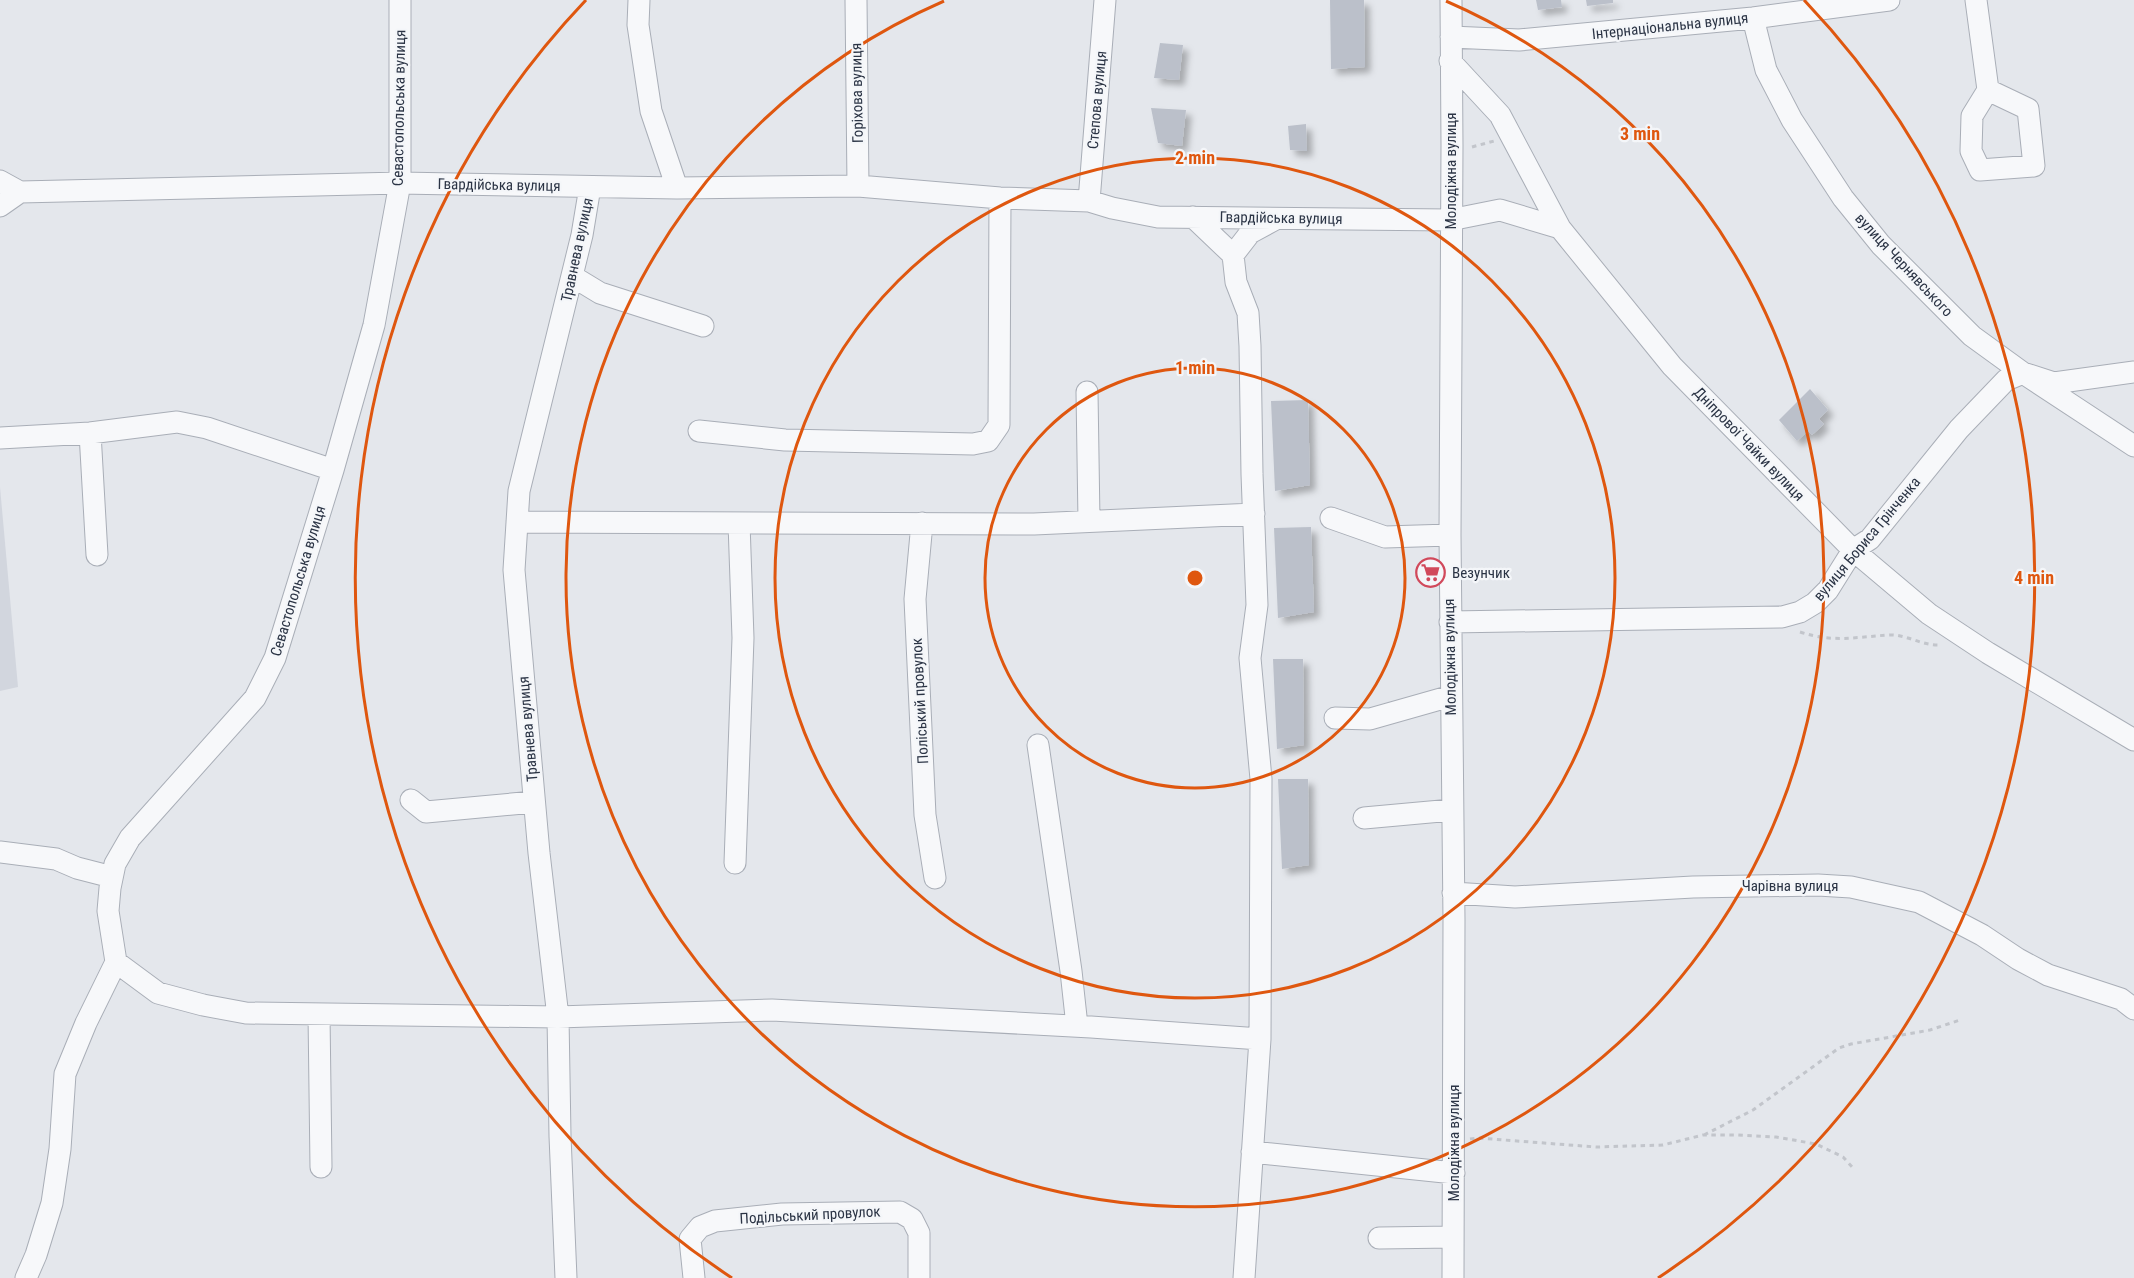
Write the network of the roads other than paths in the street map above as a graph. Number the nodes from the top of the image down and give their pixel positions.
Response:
1 (400, 0) edge
2 (639, 0) edge
3 (856, 0) edge
4 (1105, 0) edge
5 (1451, 0) edge
6 (1889, 0) edge
7 (1976, 0) edge
8 (1753, 18) junction
9 (1451, 37) junction
10 (1450, 61) junction
11 (1988, 90) dead end
12 (0, 181) edge
13 (400, 183) junction
14 (858, 186) junction
15 (590, 187) junction
16 (677, 189) junction
17 (20, 192) junction
18 (1000, 198) junction
19 (1089, 201) junction
20 (0, 206) edge
21 (1193, 217) junction
22 (1277, 218) junction
23 (1450, 220) junction
24 (1560, 228) junction
25 (1233, 255) junction
26 (572, 276) junction
27 (703, 326) dead end
28 (2134, 372) edge
29 (2024, 373) junction
30 (1087, 392) dead end
31 (699, 431) dead end
32 (90, 433) junction
33 (0, 438) edge
34 (2134, 446) edge
35 (333, 470) junction
36 (1254, 514) junction
37 (1331, 518) dead end
38 (1089, 521) junction
39 (517, 522) junction
40 (739, 523) junction
41 (922, 523) junction
42 (1450, 535) junction
43 (1853, 550) junction
44 (97, 555) dead end
45 (1450, 622) junction
46 (1451, 696) junction
47 (1335, 718) dead end
48 (2134, 740) edge
49 (1038, 745) dead end
50 (411, 800) dead end
51 (534, 802) junction
52 (1452, 810) junction
53 (1364, 818) dead end
54 (0, 852) edge
55 (735, 863) dead end
56 (112, 877) junction
57 (935, 878) dead end
58 (1454, 893) junction
59 (116, 962) junction
60 (2134, 1008) edge
61 (319, 1014) junction
62 (558, 1017) junction
63 (1077, 1026) junction
64 (1260, 1039) junction
65 (1252, 1152) junction
66 (321, 1167) dead end
67 (1454, 1173) junction
68 (1453, 1237) junction
69 (1379, 1238) dead end
70 (26, 1278) edge
71 (566, 1278) edge
72 (694, 1278) edge
73 (919, 1278) edge
74 (1244, 1278) edge
75 (1453, 1278) edge

1 - 13 street, Севастопольська вулиця
2 - 16 street
3 - 14 street, Горіхова вулиця
4 - 19 street, Степова вулиця
5 - 9 street, Молодіжна вулиця
6 - 8 street, Інтернаціональна вулиця
7 - 11 street
8 - 9 street, Інтернаціональна вулиця
8 - 29 street, вулиця Чернявського
9 - 10 street, Молодіжна вулиця
10 - 23 street, Молодіжна вулиця
10 - 24 street, Дніпрової Чайки вулиця
12 - 17 street
13 - 15 street, Гвардійська вулиця
13 - 17 street, Гвардійська вулиця
13 - 35 street, Севастопольська вулиця
14 - 16 street, Гвардійська вулиця
14 - 18 street, Гвардійська вулиця
15 - 16 street, Гвардійська вулиця
15 - 26 street, Травнева вулиця
17 - 20 street
18 - 19 street, Гвардійська вулиця
18 - 31 street
19 - 21 street, Гвардійська вулиця
21 - 22 street, Гвардійська вулиця
21 - 25 street
22 - 23 street, Гвардійська вулиця
22 - 25 street
23 - 24 street, Гвардійська вулиця
23 - 42 street, Молодіжна вулиця
24 - 43 street, Дніпрової Чайки вулиця
25 - 36 street
26 - 27 street
26 - 39 street, Травнева вулиця
28 - 29 street
29 - 34 street, вулиця Чернявського
29 - 43 street, вулиця Бориса Грінченка
30 - 38 street
32 - 33 street
32 - 35 street
32 - 44 street
35 - 56 street, Севастопольська вулиця
36 - 38 street
36 - 64 street
37 - 42 street
38 - 41 street
39 - 40 street
39 - 51 street, Травнева вулиця
40 - 41 street
40 - 55 street
41 - 57 street, Поліський провулок
42 - 45 street, Молодіжна вулиця
43 - 45 street, вулиця Бориса Грінченка
43 - 48 street, Дніпрової Чайки вулиця
45 - 46 street, Молодіжна вулиця
46 - 47 street
46 - 52 street, Молодіжна вулиця
49 - 63 street
50 - 51 street
51 - 62 street, Травнева вулиця
52 - 53 street
52 - 58 street, Молодіжна вулиця
54 - 56 street
56 - 59 street, Севастопольська вулиця
58 - 60 street, Чарівна вулиця
58 - 67 street, Молодіжна вулиця
59 - 61 street
59 - 70 street
61 - 62 street
61 - 66 street
62 - 63 street
62 - 71 street, Травнева вулиця
63 - 64 street
64 - 65 street
65 - 67 street
65 - 74 street
67 - 68 street, Молодіжна вулиця
68 - 69 street
68 - 75 street, Молодіжна вулиця
72 - 73 street, Подільський провулок

